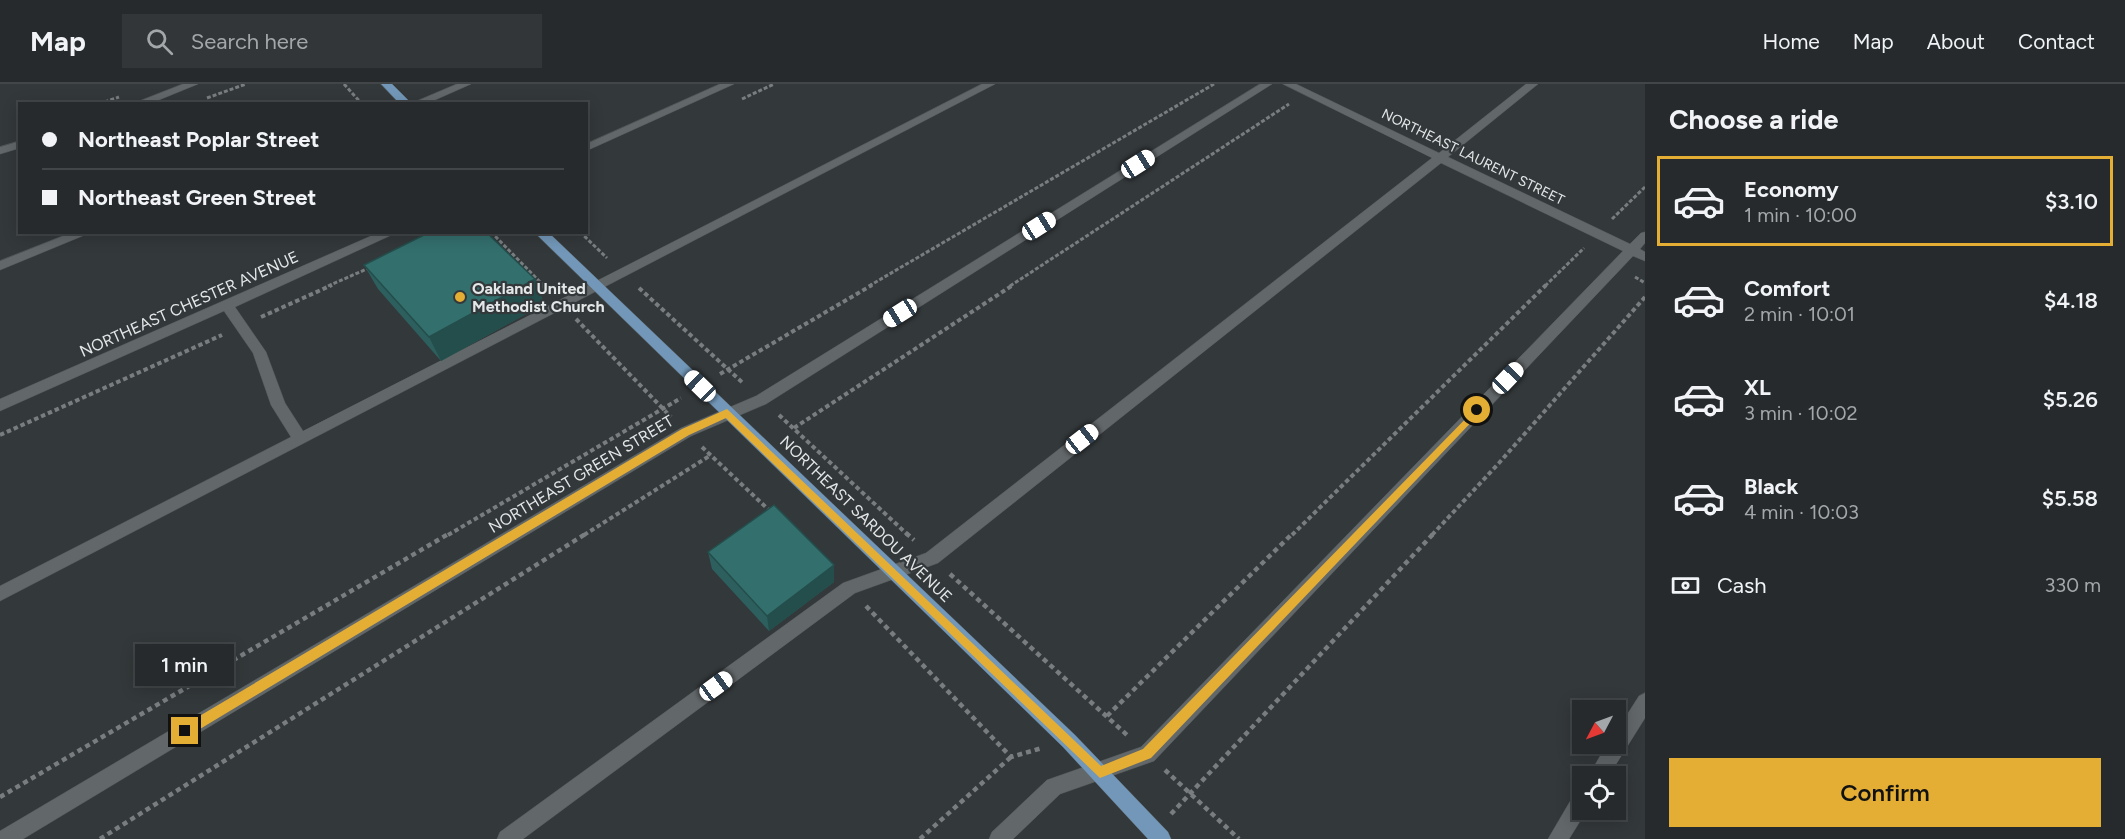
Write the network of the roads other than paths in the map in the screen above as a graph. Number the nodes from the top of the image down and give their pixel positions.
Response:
1 (193, 84) edge
2 (386, 84) edge
3 (466, 84) edge
4 (729, 84) edge
5 (990, 84) edge
6 (1268, 84) edge
7 (1288, 84) edge
8 (1533, 84) edge
9 (143, 102) edge
10 (405, 102) edge
11 (420, 102) edge
12 (18, 145) edge
13 (588, 147) edge
14 (0, 151) edge
15 (1439, 157) junction
16 (81, 234) edge
17 (387, 234) edge
18 (542, 234) edge
19 (1645, 236) edge
20 (1638, 253) edge
21 (0, 266) edge
22 (596, 286) junction
23 (227, 305) junction
24 (0, 405) edge
25 (727, 413) junction
26 (300, 439) junction
27 (894, 573) junction
28 (0, 594) edge
29 (1645, 702) edge
30 (1604, 766) edge
31 (1100, 772) junction
32 (1572, 816) edge
33 (1157, 836) edge
34 (5, 839) edge
35 (507, 839) edge
36 (999, 839) edge
37 (1558, 839) edge

1 - 9 street
2 - 10 main road
3 - 11 street
4 - 13 street
5 - 22 street
6 - 25 street, NORTHEAST GREEN STREET
7 - 15 street, NORTHEAST LAURENT STREET
8 - 15 street
12 - 14 street
15 - 20 street, NORTHEAST LAURENT STREET
15 - 27 street
16 - 21 street
17 - 23 street, NORTHEAST CHESTER AVENUE
18 - 22 main road, NORTHEAST SARDOU AVENUE
19 - 20 street
20 - 31 street
22 - 25 main road, NORTHEAST SARDOU AVENUE
22 - 26 street
23 - 24 street, NORTHEAST CHESTER AVENUE
23 - 26 street
25 - 27 main road, NORTHEAST SARDOU AVENUE
25 - 34 street, NORTHEAST GREEN STREET
26 - 28 street
27 - 31 main road, NORTHEAST SARDOU AVENUE
27 - 35 street
29 - 30 street
31 - 33 main road, NORTHEAST SARDOU AVENUE
31 - 36 street
32 - 37 street

